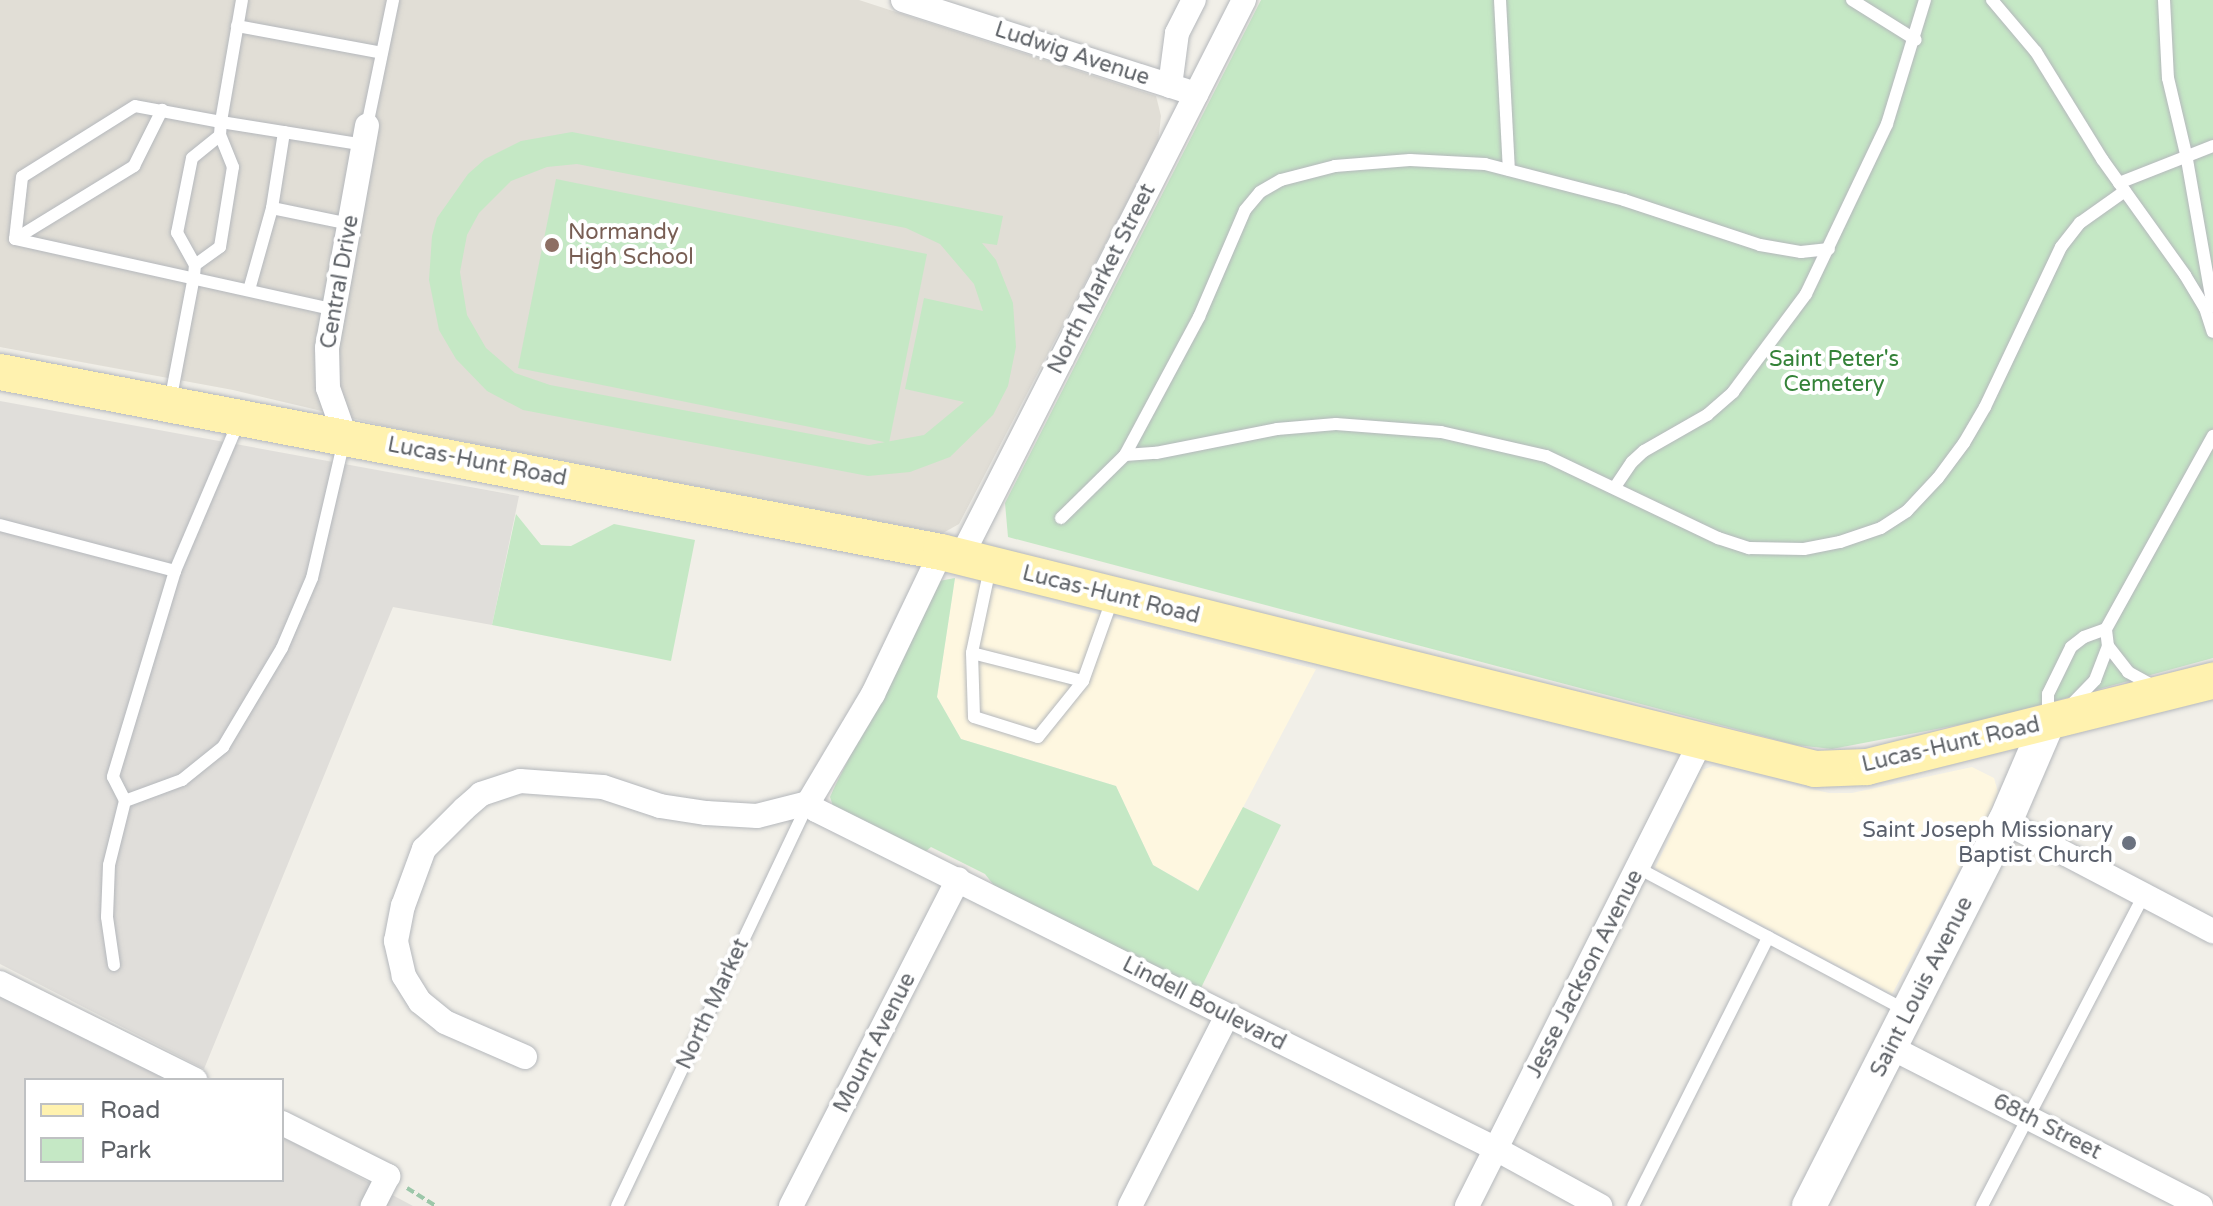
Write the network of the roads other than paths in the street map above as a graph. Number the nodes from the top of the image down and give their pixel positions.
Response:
1 (242, 0) edge
2 (393, 0) edge
3 (903, 0) edge
4 (1194, 0) edge
5 (1244, 0) edge
6 (1500, 0) edge
7 (1852, 0) edge
8 (1925, 0) edge
9 (1992, 0) edge
10 (2164, 0) edge
11 (237, 26) junction
12 (1916, 40) junction
13 (382, 53) junction
14 (1170, 86) junction
15 (1196, 94) junction
16 (162, 110) junction
17 (220, 128) junction
18 (284, 132) junction
19 (366, 135) junction
20 (2213, 146) edge
21 (2186, 154) junction
22 (1509, 170) junction
23 (2122, 187) junction
24 (272, 208) junction
25 (350, 224) junction
26 (15, 239) junction
27 (1829, 249) junction
28 (195, 271) junction
29 (249, 290) junction
30 (2213, 307) edge
31 (336, 310) junction
32 (2213, 332) edge
33 (0, 372) edge
34 (169, 403) junction
35 (240, 416) junction
36 (345, 436) junction
37 (2212, 438) edge
38 (1125, 455) junction
39 (1615, 487) junction
40 (1061, 518) dead end
41 (0, 525) edge
42 (964, 558) junction
43 (175, 571) junction
44 (1114, 595) junction
45 (2106, 629) junction
46 (2108, 646) junction
47 (972, 653) junction
48 (1083, 681) junction
49 (2213, 681) edge
50 (2170, 692) junction
51 (2048, 722) junction
52 (1701, 741) junction
53 (125, 801) junction
54 (808, 803) junction
55 (2005, 822) junction
56 (1640, 869) junction
57 (958, 879) junction
58 (2144, 895) junction
59 (2213, 931) edge
60 (1768, 937) junction
61 (114, 965) dead end
62 (0, 984) edge
63 (1910, 1012) junction
64 (1227, 1016) junction
65 (1892, 1048) junction
66 (525, 1057) dead end
67 (191, 1078) edge
68 (2027, 1117) junction
69 (284, 1124) edge
70 (1496, 1149) junction
71 (373, 1206) edge
72 (617, 1206) edge
73 (791, 1206) edge
74 (1130, 1206) edge
75 (1467, 1206) edge
76 (1600, 1206) edge
77 (1633, 1206) edge
78 (1809, 1206) edge
79 (1982, 1206) edge
80 (2201, 1206) edge

1 - 11 lane
2 - 13 lane
3 - 14 street, Ludwig Avenue
4 - 14 street
5 - 15 street, North Market Street
6 - 22 lane
7 - 12 lane
8 - 12 lane
9 - 23 lane
10 - 21 lane
11 - 13 lane
11 - 17 lane
12 - 27 lane
13 - 19 lane
14 - 15 street, Ludwig Avenue
15 - 42 street, North Market Street
16 - 17 lane
16 - 26 lane
16 - 26 lane
17 - 18 lane
17 - 28 lane
17 - 28 lane
18 - 19 lane
18 - 24 lane
19 - 25 street, Central Drive
20 - 21 lane
21 - 23 lane
21 - 30 lane
22 - 27 lane
22 - 38 lane
23 - 32 lane
23 - 39 lane
24 - 25 lane
24 - 29 lane
25 - 31 street, Central Drive
26 - 28 lane
27 - 39 lane
28 - 29 lane
28 - 34 lane
29 - 31 lane
31 - 36 street, Central Drive
33 - 34 main road, Lucas-Hunt Road
34 - 35 main road, Lucas-Hunt Road
35 - 36 main road, Lucas-Hunt Road
35 - 43 lane
36 - 42 main road, Lucas-Hunt Road
36 - 53 lane
37 - 45 lane
38 - 39 lane
38 - 40 lane
41 - 43 lane
42 - 44 main road, Lucas-Hunt Road
42 - 47 lane
42 - 54 street, North Market Street
43 - 53 lane
44 - 48 lane
44 - 52 main road, Lucas-Hunt Road
45 - 46 lane
45 - 51 lane
46 - 50 lane
46 - 51 lane
47 - 48 lane
47 - 48 lane
49 - 50 main road, Lucas-Hunt Road
50 - 51 main road, Lucas-Hunt Road
51 - 52 main road, Lucas-Hunt Road
51 - 55 street, Saint Louis Avenue
52 - 56 street, Jesse Jackson Avenue
53 - 61 lane
54 - 57 street, Lindell Boulevard
54 - 66 street
54 - 72 lane, North Market
55 - 58 street
55 - 63 street, Saint Louis Avenue
56 - 60 lane
56 - 70 street, Jesse Jackson Avenue
57 - 64 street, Lindell Boulevard
57 - 73 street, Mount Avenue
58 - 59 street
58 - 68 lane
60 - 63 lane
60 - 77 lane
62 - 67 street
63 - 65 street, Saint Louis Avenue
64 - 70 street, Lindell Boulevard
64 - 74 street
65 - 68 street, 68th Street
65 - 78 street, Saint Louis Avenue
68 - 79 lane
68 - 80 street, 68th Street
69 - 71 street
70 - 75 street, Jesse Jackson Avenue
70 - 76 street, Lindell Boulevard

